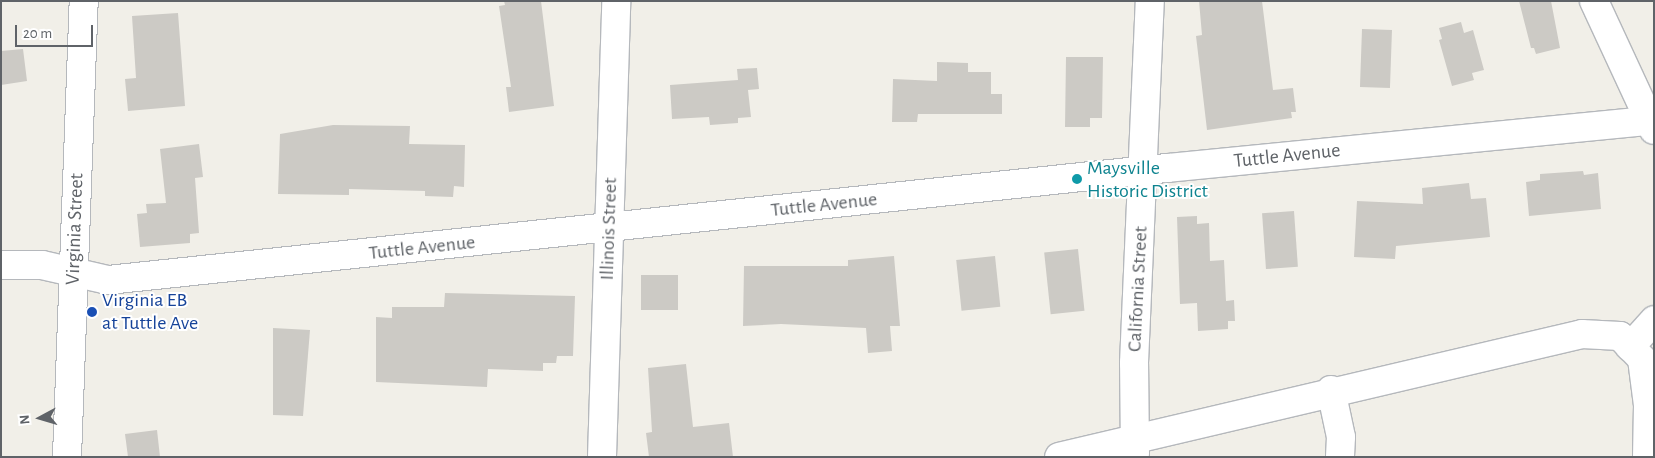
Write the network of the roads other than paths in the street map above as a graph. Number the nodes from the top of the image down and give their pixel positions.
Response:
1 (84, 1) edge
2 (616, 1) edge
3 (1150, 1) edge
4 (1594, 1) edge
5 (1651, 126) edge
6 (1143, 170) junction
7 (608, 229) junction
8 (1, 265) edge
9 (73, 272) junction
10 (1654, 320) edge
11 (1630, 347) junction
12 (1331, 390) junction
13 (1135, 447) edge
14 (67, 457) edge
15 (602, 457) edge
16 (1059, 457) edge
17 (1340, 457) edge
18 (1647, 457) edge

1 - 9 street, Virginia Street
2 - 7 street, Illinois Street
3 - 6 street, California Street
4 - 5 street
5 - 6 street, Tuttle Avenue
6 - 7 street, Tuttle Avenue
6 - 13 street, California Street
7 - 9 street, Tuttle Avenue
7 - 15 street, Illinois Street
8 - 9 street, Tuttle Avenue
9 - 14 street, Virginia Street
10 - 11 street
11 - 12 street
11 - 18 street
12 - 13 street
12 - 17 street
13 - 16 street

